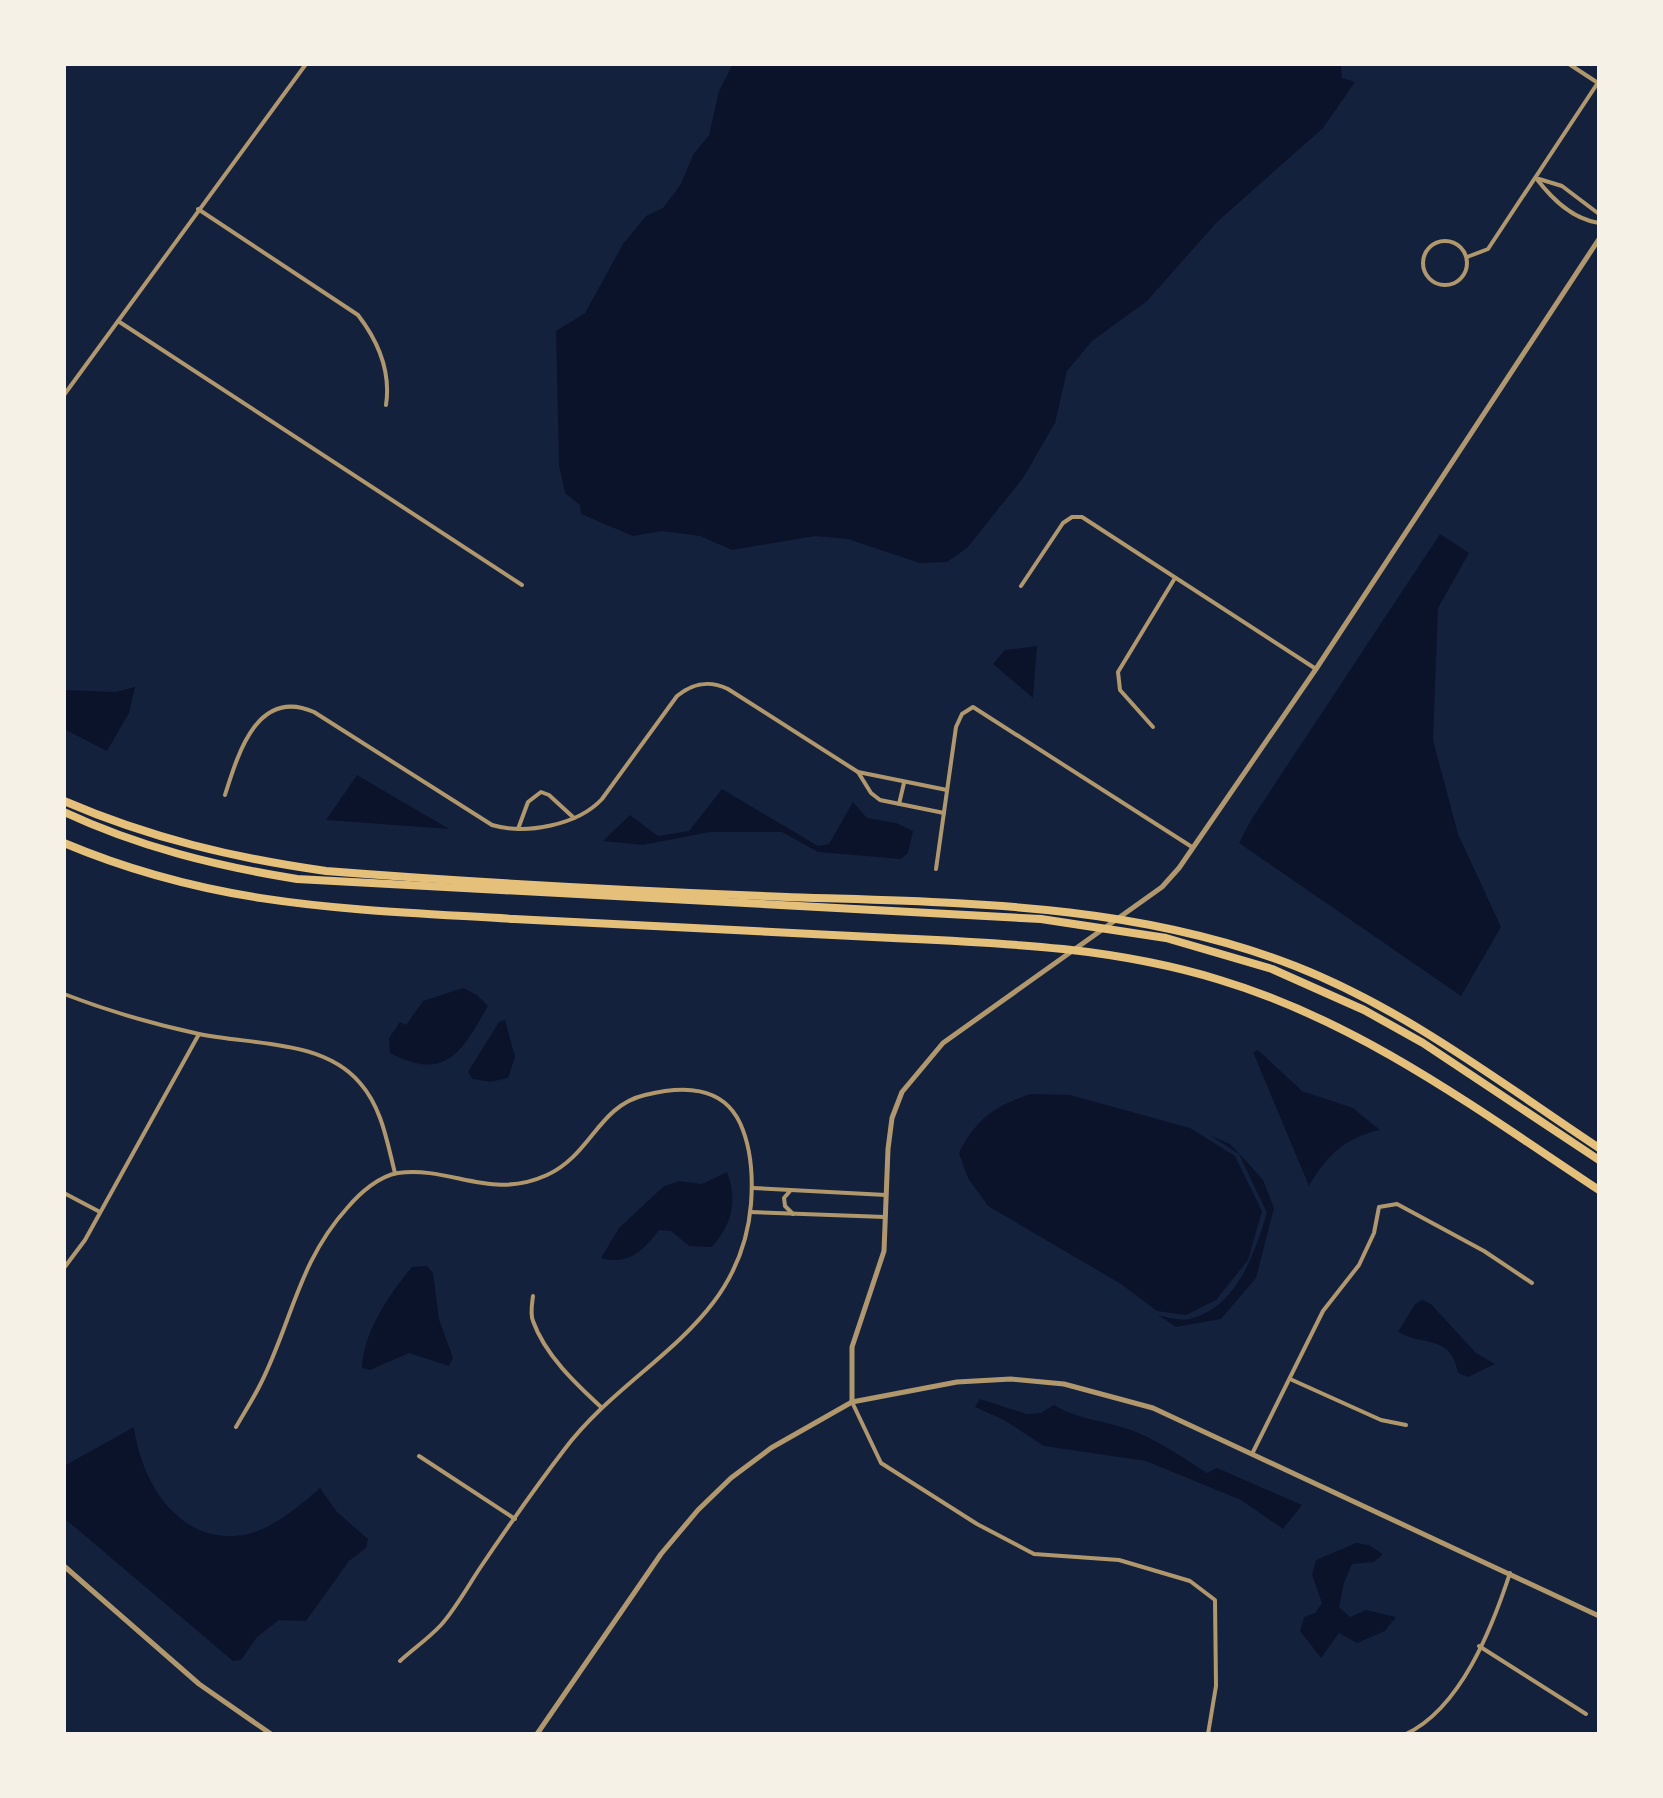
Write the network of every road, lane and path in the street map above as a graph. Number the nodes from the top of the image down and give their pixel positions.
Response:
1 (306, 64) edge
2 (1569, 64) edge
3 (1598, 82) edge
4 (1536, 178) junction
5 (198, 209) junction
6 (1599, 214) edge
7 (1599, 223) edge
8 (1599, 239) edge
9 (1467, 257) junction
10 (118, 321) junction
11 (64, 395) edge
12 (386, 405) dead end
13 (1175, 578) junction
14 (522, 585) dead end
15 (1021, 586) dead end
16 (1316, 669) junction
17 (1153, 727) dead end
18 (858, 772) junction
19 (904, 783) junction
20 (947, 790) junction
21 (225, 795) dead end
22 (64, 801) edge
23 (899, 804) junction
24 (64, 812) edge
25 (944, 813) junction
26 (574, 818) junction
27 (518, 829) junction
28 (64, 843) edge
29 (1192, 847) junction
30 (936, 869) dead end
31 (64, 994) edge
32 (199, 1034) junction
33 (1599, 1148) edge
34 (1599, 1160) edge
35 (395, 1173) junction
36 (752, 1188) junction
37 (1599, 1190) edge
38 (790, 1191) junction
39 (64, 1193) edge
40 (886, 1195) junction
41 (100, 1212) junction
42 (750, 1212) junction
43 (793, 1214) junction
44 (885, 1217) junction
45 (64, 1268) edge
46 (1532, 1283) dead end
47 (533, 1296) dead end
48 (1290, 1379) junction
49 (852, 1402) junction
50 (601, 1407) junction
51 (1406, 1425) dead end
52 (236, 1427) dead end
53 (1253, 1452) junction
54 (419, 1456) dead end
55 (515, 1519) junction
56 (64, 1566) edge
57 (1510, 1573) junction
58 (1599, 1616) edge
59 (1479, 1646) junction
60 (400, 1661) dead end
61 (1586, 1714) dead end
62 (271, 1734) edge
63 (537, 1734) edge
64 (1208, 1734) edge
65 (1406, 1734) edge

1 - 5 street
2 - 3 street
3 - 4 street
4 - 6 street
4 - 7 street
4 - 9 street
5 - 10 street
5 - 12 street
8 - 16 street
9 - 9 street
10 - 11 street
10 - 14 street
13 - 15 street
13 - 16 street
13 - 17 street
16 - 29 street
18 - 19 street
18 - 23 street
18 - 26 street
19 - 20 street
19 - 23 street
20 - 25 street
20 - 29 street
21 - 27 street
22 - 33 highway
23 - 25 street
24 - 34 highway
25 - 30 street
26 - 27 street
26 - 27 street
28 - 37 highway
29 - 40 street
31 - 32 street
32 - 35 street
32 - 41 street
35 - 36 street
35 - 52 street
36 - 38 street
36 - 42 street
38 - 40 street
38 - 43 street
39 - 41 street
40 - 44 street
41 - 45 street
42 - 43 street
42 - 50 street
43 - 44 street
44 - 49 street
46 - 48 street
47 - 50 street
48 - 51 street
48 - 53 street
49 - 53 street
49 - 63 street
49 - 64 street
50 - 55 street
53 - 57 street
54 - 55 street
55 - 60 street
56 - 62 street
57 - 58 street
57 - 59 street
59 - 61 street
59 - 65 street

